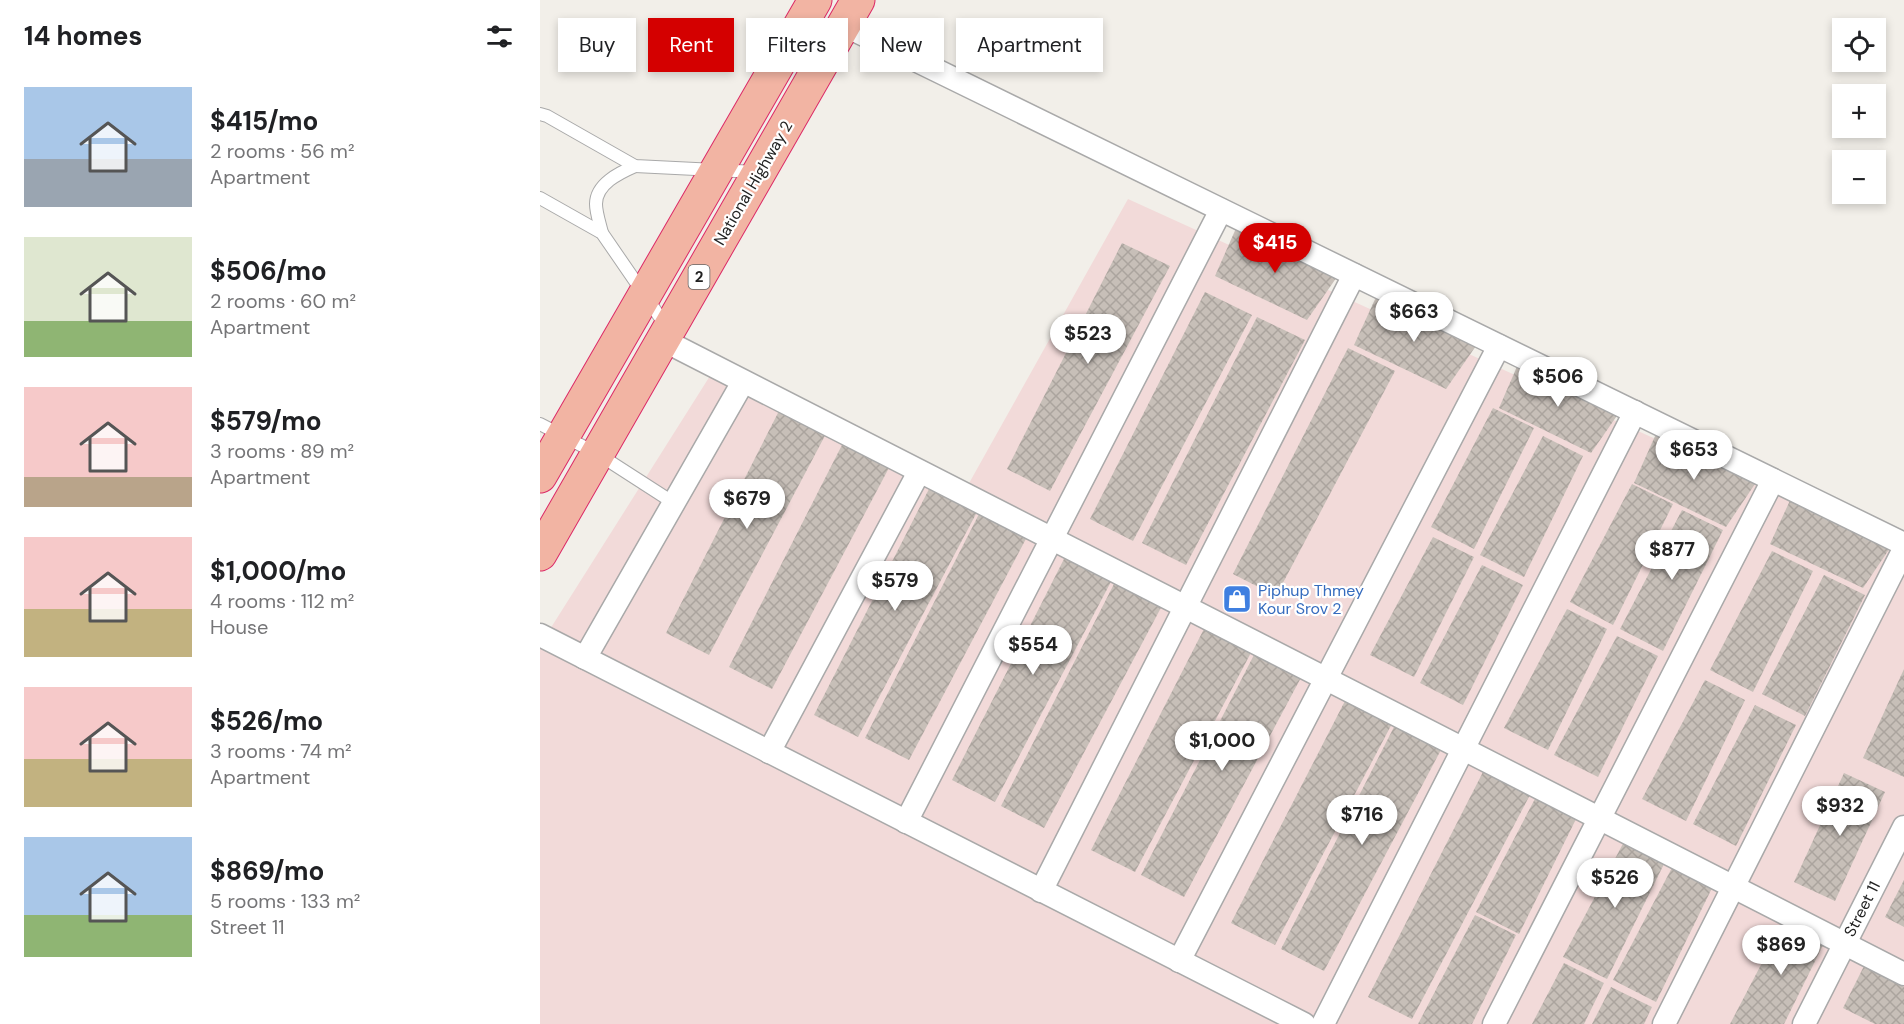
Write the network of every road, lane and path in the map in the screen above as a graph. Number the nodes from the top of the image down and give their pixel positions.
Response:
1 (815, 0) edge
2 (851, 12) edge
3 (540, 114) edge
4 (635, 166) junction
5 (718, 170) junction
6 (759, 172) junction
7 (540, 198) edge
8 (1221, 210) junction
9 (602, 233) junction
10 (1354, 275) junction
11 (644, 295) junction
12 (666, 335) junction
13 (1498, 346) junction
14 (743, 382) junction
15 (1635, 412) junction
16 (551, 430) edge
17 (598, 454) junction
18 (919, 472) junction
19 (540, 476) edge
20 (1773, 480) junction
21 (674, 503) junction
22 (1051, 539) junction
23 (1904, 544) edge
24 (1904, 549) edge
25 (540, 554) edge
26 (1185, 608) junction
27 (540, 635) edge
28 (585, 658) junction
29 (1325, 679) junction
30 (1464, 749) junction
31 (769, 752) junction
32 (1599, 818) junction
33 (906, 822) junction
34 (1904, 827) edge
35 (1734, 887) junction
36 (1041, 891) junction
37 (1845, 944) junction
38 (1179, 961) junction
39 (1904, 974) edge
40 (1304, 1024) edge
41 (1323, 1024) edge
42 (1494, 1024) edge
43 (1664, 1024) edge
44 (1804, 1024) edge

1 - 5 highway, 2
2 - 6 highway, National Highway 2 / 2
2 - 8 street
3 - 4 lane
4 - 5 lane
4 - 9 lane
5 - 6 lane
5 - 11 highway, 2
6 - 12 highway, National Highway 2 / 2
7 - 9 lane
8 - 10 street
8 - 22 street
9 - 11 lane
10 - 13 street
10 - 26 street
11 - 12 lane
11 - 16 highway, 2
12 - 14 street
12 - 17 highway, National Highway 2 / 2
13 - 15 street
13 - 29 street
14 - 18 street
14 - 21 street
15 - 20 street
15 - 30 street
16 - 17 lane
16 - 19 highway, 2
17 - 21 lane
17 - 25 highway, National Highway 2 / 2
18 - 22 street
18 - 31 street
20 - 23 street
20 - 32 street
21 - 28 street
22 - 26 street
22 - 33 street
24 - 35 street
26 - 29 street
26 - 36 street
27 - 28 street
28 - 31 street
29 - 30 street
29 - 38 street
30 - 32 street
30 - 41 street
31 - 33 street
32 - 35 street
32 - 42 street
33 - 36 street
34 - 37 street, Street 11
35 - 37 street
35 - 43 street
36 - 38 street
37 - 39 street
37 - 44 street, Street 11
38 - 40 street

